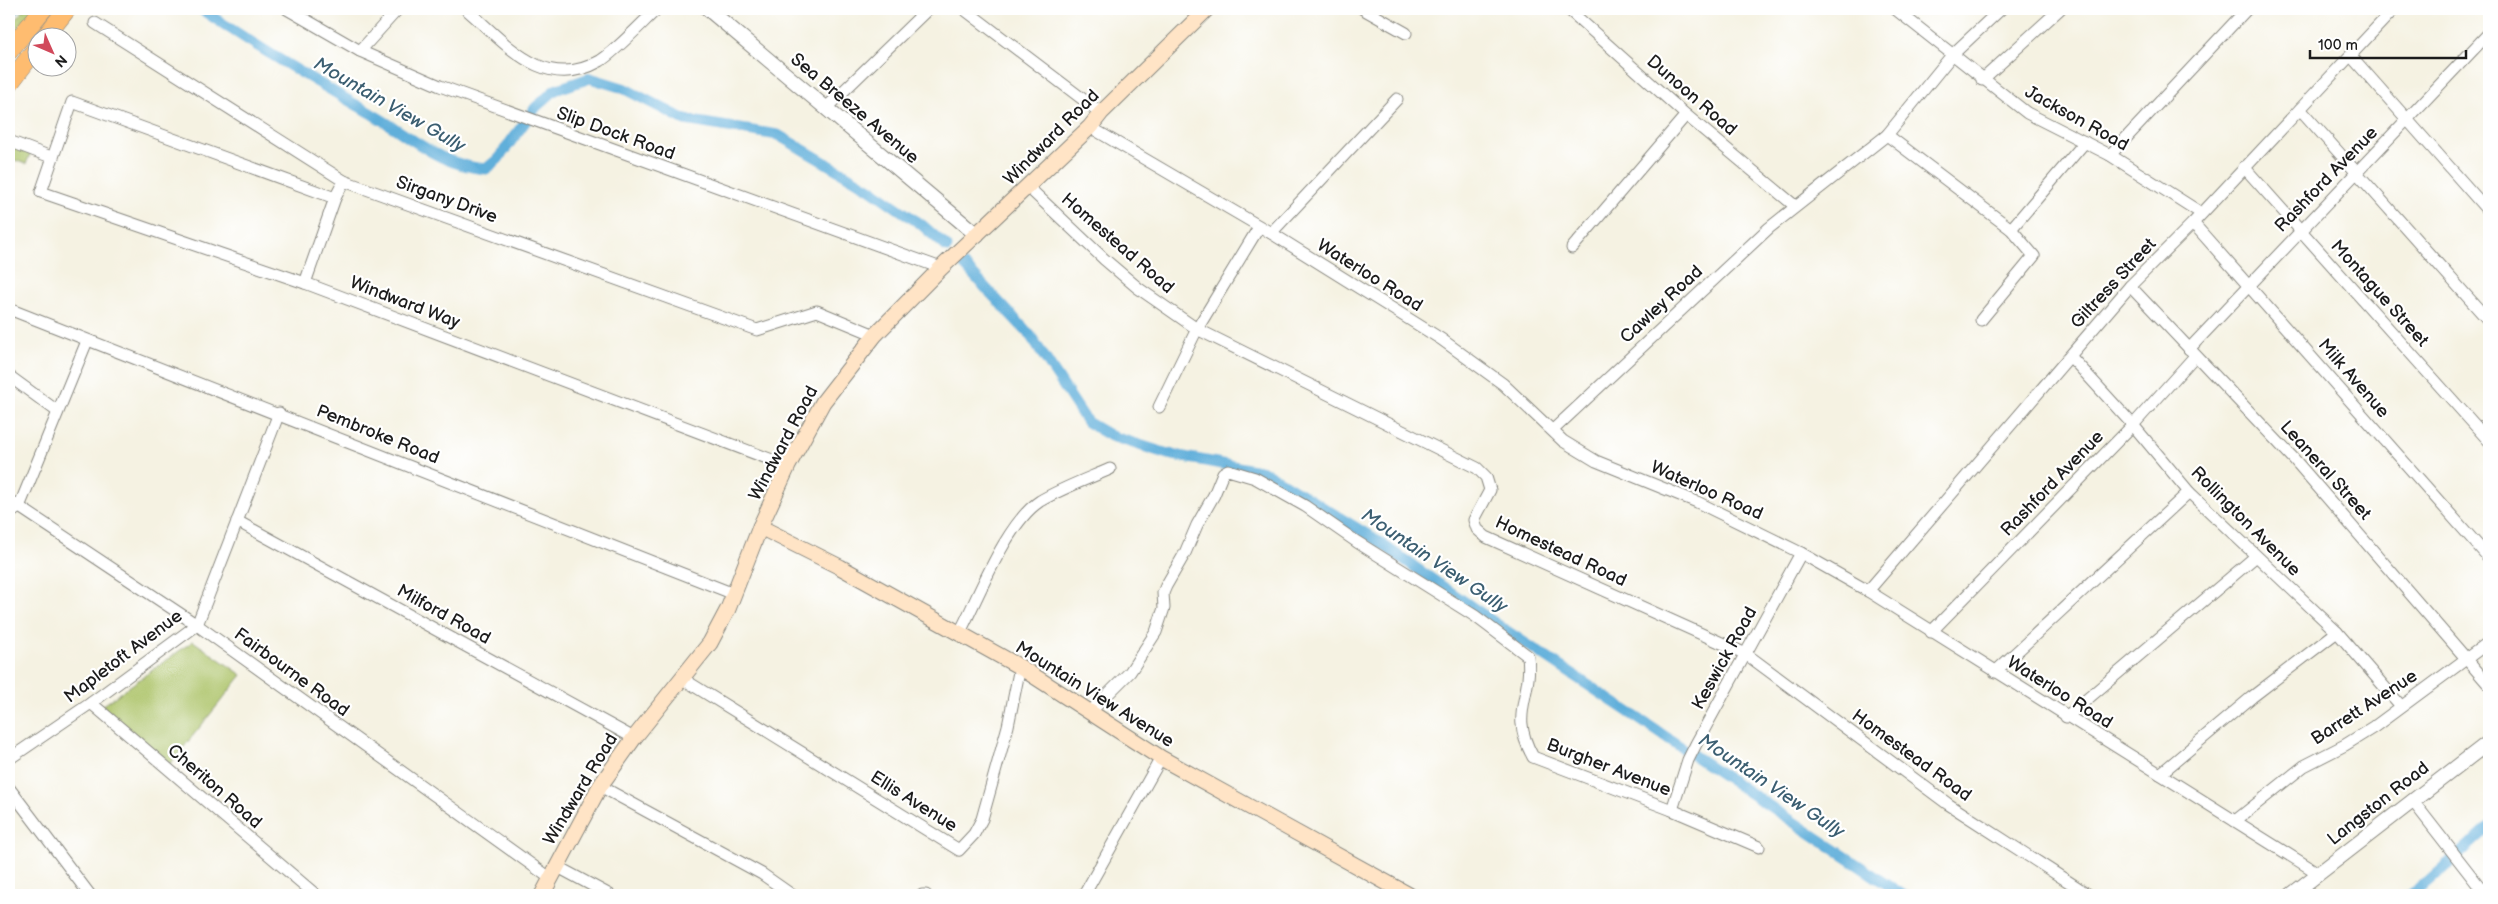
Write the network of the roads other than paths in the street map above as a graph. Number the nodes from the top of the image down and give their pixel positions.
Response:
1 (43, 9) edge
2 (67, 9) edge
3 (288, 9) edge
4 (398, 9) edge
5 (466, 9) edge
6 (657, 9) edge
7 (708, 9) edge
8 (928, 9) edge
9 (964, 9) edge
10 (1207, 9) edge
11 (1362, 9) edge
12 (1568, 9) edge
13 (1894, 9) edge
14 (2001, 9) edge
15 (2060, 9) edge
16 (2247, 9) edge
17 (2394, 9) edge
18 (95, 23) dead end
19 (52, 28) edge
20 (1406, 33) dead end
21 (2489, 33) edge
22 (9, 51) edge
23 (360, 51) junction
24 (1952, 55) junction
25 (2352, 56) junction
26 (28, 59) edge
27 (1982, 80) junction
28 (9, 84) edge
29 (1397, 99) dead end
30 (826, 108) junction
31 (2300, 109) junction
32 (1101, 113) junction
33 (1686, 115) junction
34 (2407, 119) junction
35 (1090, 127) junction
36 (1887, 135) junction
37 (9, 141) edge
38 (2085, 142) junction
39 (2110, 156) junction
40 (51, 157) junction
41 (2244, 167) junction
42 (2356, 172) junction
43 (344, 181) junction
44 (1028, 187) junction
45 (335, 198) junction
46 (1795, 206) junction
47 (2489, 212) edge
48 (2201, 213) junction
49 (2193, 223) junction
50 (1259, 227) junction
51 (2011, 229) junction
52 (2301, 230) junction
53 (1270, 233) junction
54 (977, 235) junction
55 (1572, 248) dead end
56 (942, 268) junction
57 (305, 283) junction
58 (2249, 285) junction
59 (2130, 286) junction
60 (9, 309) edge
61 (1981, 320) dead end
62 (2489, 321) edge
63 (1197, 329) junction
64 (875, 335) junction
65 (88, 340) junction
66 (2192, 352) junction
67 (2070, 356) junction
68 (9, 376) edge
69 (1159, 407) dead end
70 (57, 412) junction
71 (279, 413) junction
72 (2133, 425) junction
73 (1553, 430) junction
74 (2489, 442) edge
75 (788, 466) junction
76 (1110, 469) dead end
77 (2189, 492) junction
78 (9, 500) edge
79 (19, 507) junction
80 (9, 514) edge
81 (237, 520) junction
82 (760, 528) junction
83 (1801, 553) junction
84 (2256, 557) junction
85 (2489, 558) edge
86 (1868, 591) junction
87 (734, 594) junction
88 (197, 625) junction
89 (1931, 632) junction
90 (2336, 632) junction
91 (960, 634) junction
92 (2489, 642) edge
93 (1746, 654) junction
94 (2468, 659) junction
95 (1020, 667) junction
96 (1995, 672) junction
97 (684, 679) junction
98 (2489, 685) edge
99 (91, 702) junction
100 (2401, 706) junction
101 (1090, 712) junction
102 (2066, 716) junction
103 (634, 738) junction
104 (2489, 742) edge
105 (1161, 758) junction
106 (9, 759) edge
107 (2160, 774) junction
108 (600, 786) junction
109 (9, 788) edge
110 (2412, 800) junction
111 (1672, 810) junction
112 (2235, 821) junction
113 (1758, 847) dead end
114 (553, 872) junction
115 (2318, 873) junction
116 (90, 895) edge
117 (316, 895) edge
118 (542, 895) edge
119 (610, 895) edge
120 (792, 895) edge
121 (922, 895) edge
122 (926, 895) edge
123 (1084, 895) edge
124 (1409, 895) edge
125 (2089, 895) edge
126 (2291, 895) edge
127 (2486, 895) edge

1 - 22 highway
2 - 19 highway
3 - 23 street, Slip Dock Road
4 - 23 street
5 - 6 street
7 - 30 street, Sea Breeze Avenue
8 - 30 street
9 - 32 street
10 - 32 main road, Windward Road
11 - 20 street
12 - 33 street, Dunoon Road
13 - 24 street, Jackson Road
14 - 24 street, Cawley Road
15 - 27 street
16 - 39 street
17 - 25 street, Giltress Street
18 - 43 street, Sirgany Drive
21 - 34 street, Rashford Avenue
23 - 56 street, Slip Dock Road
24 - 27 street, Jackson Road
24 - 36 street, Cawley Road
25 - 31 street, Giltress Street
25 - 34 street
26 - 28 highway
27 - 38 street, Jackson Road
29 - 53 street
30 - 54 street, Sea Breeze Avenue
31 - 41 street, Giltress Street
31 - 42 street
32 - 35 main road, Windward Road
33 - 46 street, Dunoon Road
33 - 55 street
34 - 42 street, Rashford Avenue
34 - 47 street
35 - 44 main road, Windward Road
35 - 50 street, Waterloo Road
36 - 46 street, Cawley Road
36 - 51 street
37 - 40 street
38 - 39 street, Jackson Road
38 - 51 street
39 - 48 street, Jackson Road
40 - 45 street
40 - 57 street, Windward Way
41 - 48 street, Giltress Street
41 - 52 street, Montague Street
42 - 52 street, Rashford Avenue
42 - 62 street
43 - 45 street
43 - 64 street, Sirgany Drive
44 - 54 main road, Windward Road
44 - 63 street, Homestead Road
45 - 57 street
46 - 73 street, Cawley Road
48 - 49 street, Giltress Street
49 - 58 street, Milk Avenue
49 - 59 street, Giltress Street
50 - 53 street, Waterloo Road
50 - 63 street
51 - 61 street
52 - 58 street, Rashford Avenue
52 - 74 street, Montague Street
53 - 73 street, Waterloo Road
54 - 56 main road, Windward Road
56 - 64 main road, Windward Road
57 - 75 street, Windward Way
58 - 66 street, Rashford Avenue
58 - 85 street, Milk Avenue
59 - 66 street, Leaneral Street
59 - 67 street, Giltress Street
60 - 65 street, Pembroke Road
63 - 69 street
63 - 93 street, Homestead Road
64 - 75 main road, Windward Road
65 - 70 street
65 - 71 street, Pembroke Road
66 - 72 street, Rashford Avenue
66 - 94 street, Leaneral Street
67 - 72 street, Rollington Avenue
67 - 86 street, Giltress Street
68 - 70 street
70 - 79 street
71 - 81 street, Mapletoft Avenue
71 - 87 street, Pembroke Road
72 - 77 street, Rollington Avenue
72 - 89 street, Rashford Avenue
73 - 83 street, Waterloo Road
75 - 82 main road, Windward Road
76 - 91 street
77 - 84 street, Rollington Avenue
77 - 96 street
78 - 79 street, Fairbourne Road
79 - 80 street
79 - 88 street, Fairbourne Road
81 - 88 street, Mapletoft Avenue
81 - 103 street, Milford Road
82 - 87 main road, Windward Road
82 - 91 main road, Mountain View Avenue
83 - 86 street, Waterloo Road
83 - 93 street, Keswick Road
84 - 90 street, Rollington Avenue
84 - 102 street
86 - 89 street, Waterloo Road
87 - 97 main road, Windward Road
88 - 99 street, Mapletoft Avenue
88 - 114 street, Fairbourne Road
89 - 96 street, Waterloo Road
90 - 100 street, Rollington Avenue
90 - 107 street
91 - 95 main road, Mountain View Avenue
92 - 94 street, Barrett Avenue
93 - 111 street, Keswick Road
93 - 125 street, Homestead Road
94 - 98 street, Leaneral Street
94 - 100 street, Barrett Avenue
95 - 97 street, Ellis Avenue
95 - 101 main road, Mountain View Avenue
96 - 102 street, Waterloo Road
97 - 103 main road, Windward Road
99 - 106 street, Mapletoft Avenue
99 - 117 street, Cheriton Road
100 - 112 street, Barrett Avenue
101 - 105 main road, Mountain View Avenue
101 - 111 street, Burgher Avenue
102 - 107 street, Waterloo Road
103 - 108 main road, Windward Road
104 - 110 street, Langston Road
105 - 123 street
105 - 124 main road, Mountain View Avenue
107 - 112 street, Waterloo Road
108 - 114 main road, Windward Road
108 - 120 street
109 - 116 street
110 - 115 street, Langston Road
110 - 127 street
111 - 113 street, Burgher Avenue
112 - 115 street, Waterloo Road
114 - 118 main road, Windward Road
114 - 119 street, Fairbourne Road
115 - 126 street, Langston Road
121 - 122 street

